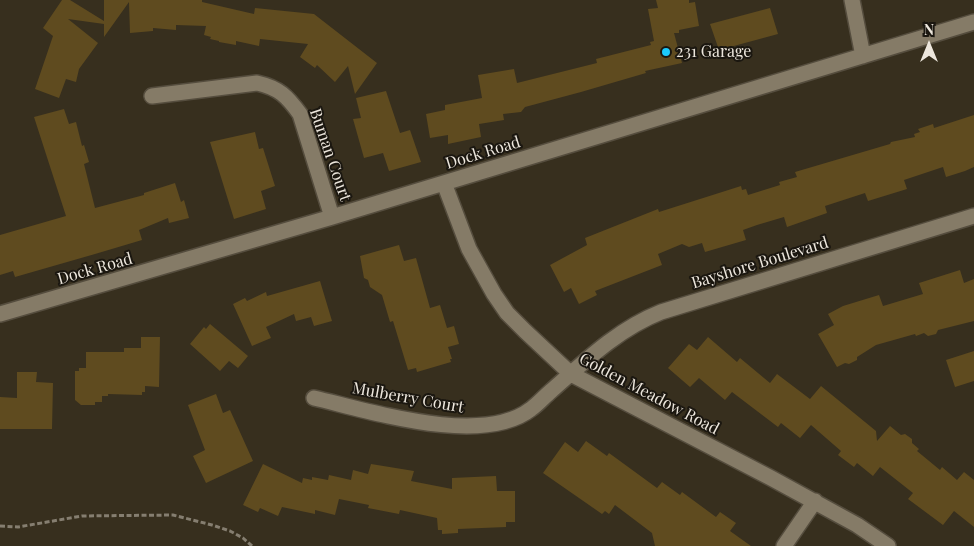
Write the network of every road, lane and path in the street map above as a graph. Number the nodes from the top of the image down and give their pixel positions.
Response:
1 (852, 0) edge
2 (974, 22) edge
3 (863, 56) junction
4 (152, 96) dead end
5 (444, 183) junction
6 (974, 216) edge
7 (332, 217) junction
8 (0, 314) edge
9 (571, 374) junction
10 (314, 398) dead end
11 (814, 501) junction
12 (0, 526) edge
13 (252, 546) edge
14 (784, 546) edge
15 (888, 546) edge

1 - 3 street
2 - 3 street, Dock Road
3 - 5 street, Dock Road
4 - 7 street, Buman Court
5 - 7 street, Dock Road
5 - 9 street, Golden Meadow Road
6 - 9 street, Bayshore Boulevard
7 - 8 street, Dock Road
9 - 10 street, Mulberry Court
9 - 11 street, Golden Meadow Road
11 - 14 street
11 - 15 street, Golden Meadow Road
12 - 13 path

